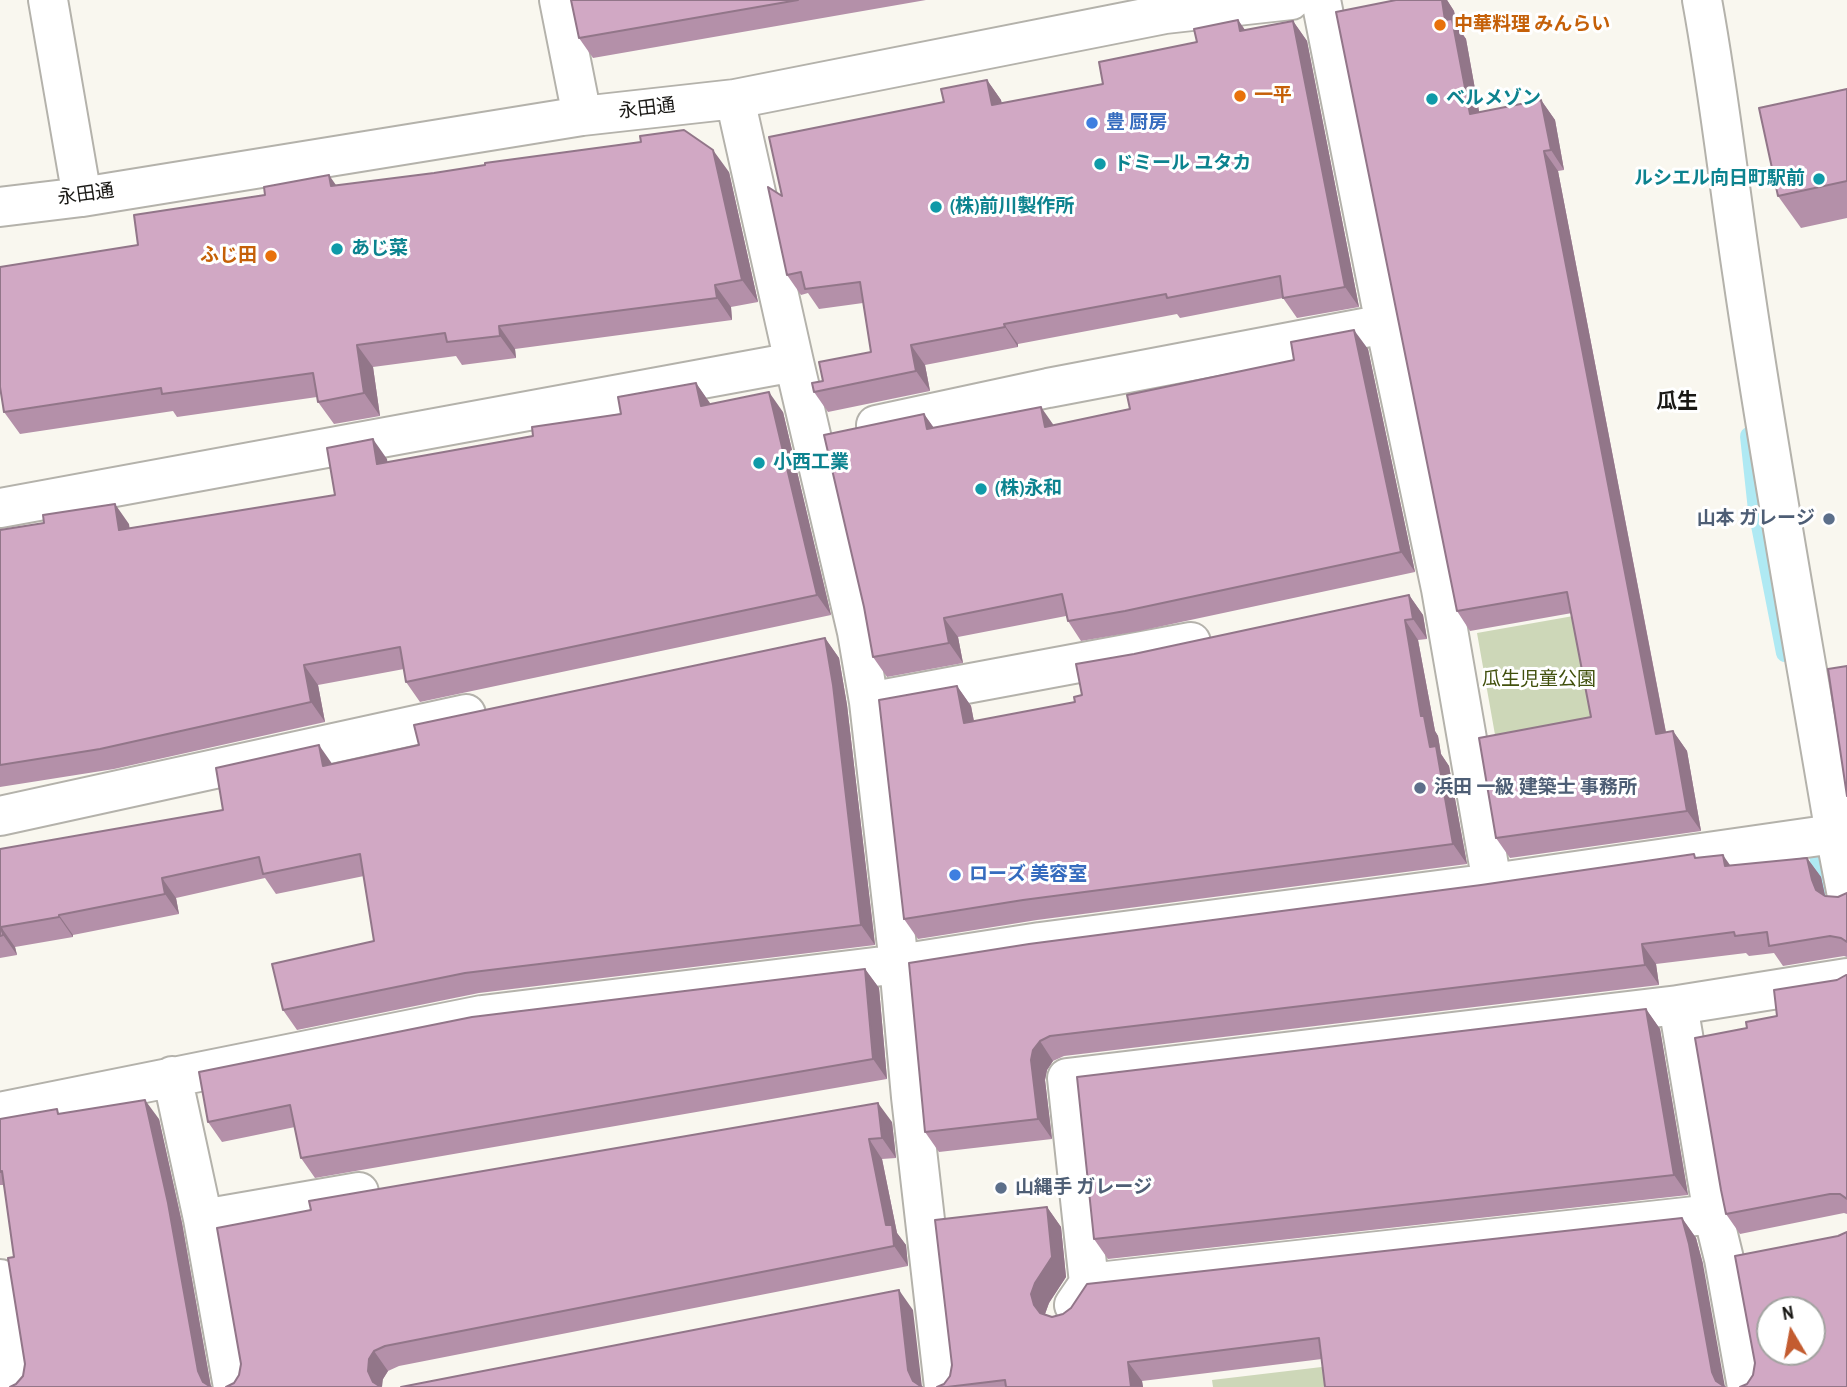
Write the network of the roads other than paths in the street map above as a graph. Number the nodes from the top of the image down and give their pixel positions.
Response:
1 (48, 0) edge
2 (559, 0) edge
3 (1291, 0) edge
4 (1321, 0) edge
5 (1702, 0) edge
6 (735, 99) junction
7 (582, 116) junction
8 (82, 197) junction
9 (0, 207) edge
10 (1385, 324) junction
11 (794, 362) junction
12 (812, 439) junction
13 (0, 508) edge
14 (1224, 634) edge
15 (869, 702) junction
16 (494, 709) edge
17 (0, 816) edge
18 (1841, 833) edge
19 (1492, 883) junction
20 (1847, 897) edge
21 (899, 964) junction
22 (1847, 978) edge
23 (1678, 1005) junction
24 (172, 1076) junction
25 (0, 1112) edge
26 (393, 1187) edge
27 (1713, 1214) junction
28 (203, 1219) junction
29 (0, 1279) edge
30 (1089, 1283) junction
31 (1067, 1315) edge
32 (17, 1387) edge
33 (233, 1387) edge
34 (944, 1387) edge
35 (1747, 1387) edge

1 - 8 street
2 - 7 street
3 - 6 street, 永田通
4 - 10 street
5 - 18 street
6 - 7 street, 永田通
6 - 11 street
7 - 8 street, 永田通
8 - 9 street, 永田通
10 - 12 street
10 - 19 street
11 - 12 street
11 - 13 street
12 - 15 street
14 - 15 street
15 - 21 street
16 - 17 street
18 - 19 street
18 - 20 street
19 - 21 street
21 - 24 street
21 - 34 street
22 - 23 street
23 - 27 street
23 - 30 street
24 - 25 street
24 - 28 street
26 - 28 street
27 - 30 street
27 - 35 street
28 - 33 street
29 - 32 street
30 - 31 street

